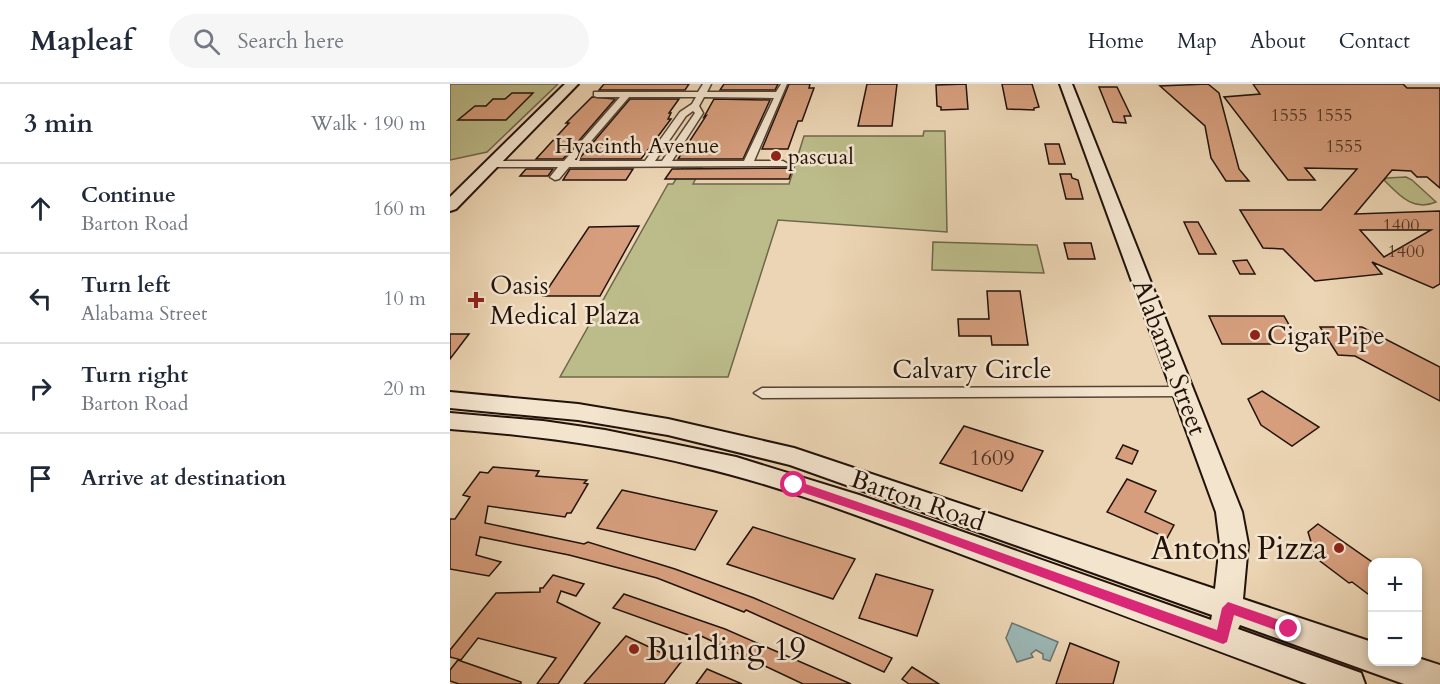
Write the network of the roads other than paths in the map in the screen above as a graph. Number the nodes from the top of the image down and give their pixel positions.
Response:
1 (572, 84) edge
2 (706, 84) edge
3 (1066, 84) edge
4 (784, 85) edge
5 (597, 94) dead end
6 (627, 94) junction
7 (700, 94) junction
8 (779, 95) junction
9 (694, 106) junction
10 (492, 164) junction
11 (566, 164) junction
12 (648, 164) junction
13 (665, 164) junction
14 (748, 164) junction
15 (783, 164) dead end
16 (555, 177) dead end
17 (450, 206) edge
18 (1182, 392) junction
19 (762, 393) dead end
20 (450, 400) edge
21 (450, 421) edge
22 (570, 422) junction
23 (1226, 623) junction
24 (1368, 656) edge
25 (1396, 666) edge
26 (1440, 681) edge
27 (1349, 684) edge

1 - 10 main road
2 - 7 street
3 - 18 main road, Alabama Street
4 - 8 street
5 - 6 street
6 - 7 street
6 - 11 street
7 - 8 street
7 - 9 street
8 - 14 street
9 - 12 street
9 - 13 street
10 - 11 street, Hyacinth Avenue
10 - 17 main road
11 - 12 street, Hyacinth Avenue
11 - 16 street
12 - 13 street, Hyacinth Avenue
13 - 14 street, Hyacinth Avenue
14 - 15 street, Hyacinth Avenue
18 - 19 street, Calvary Circle
18 - 23 main road, Alabama Street
20 - 22 main road, Barton Road
21 - 22 main road, Barton Road
22 - 23 main road, Barton Road
23 - 24 main road, Barton Road
23 - 27 main road, Barton Road
25 - 26 main road

